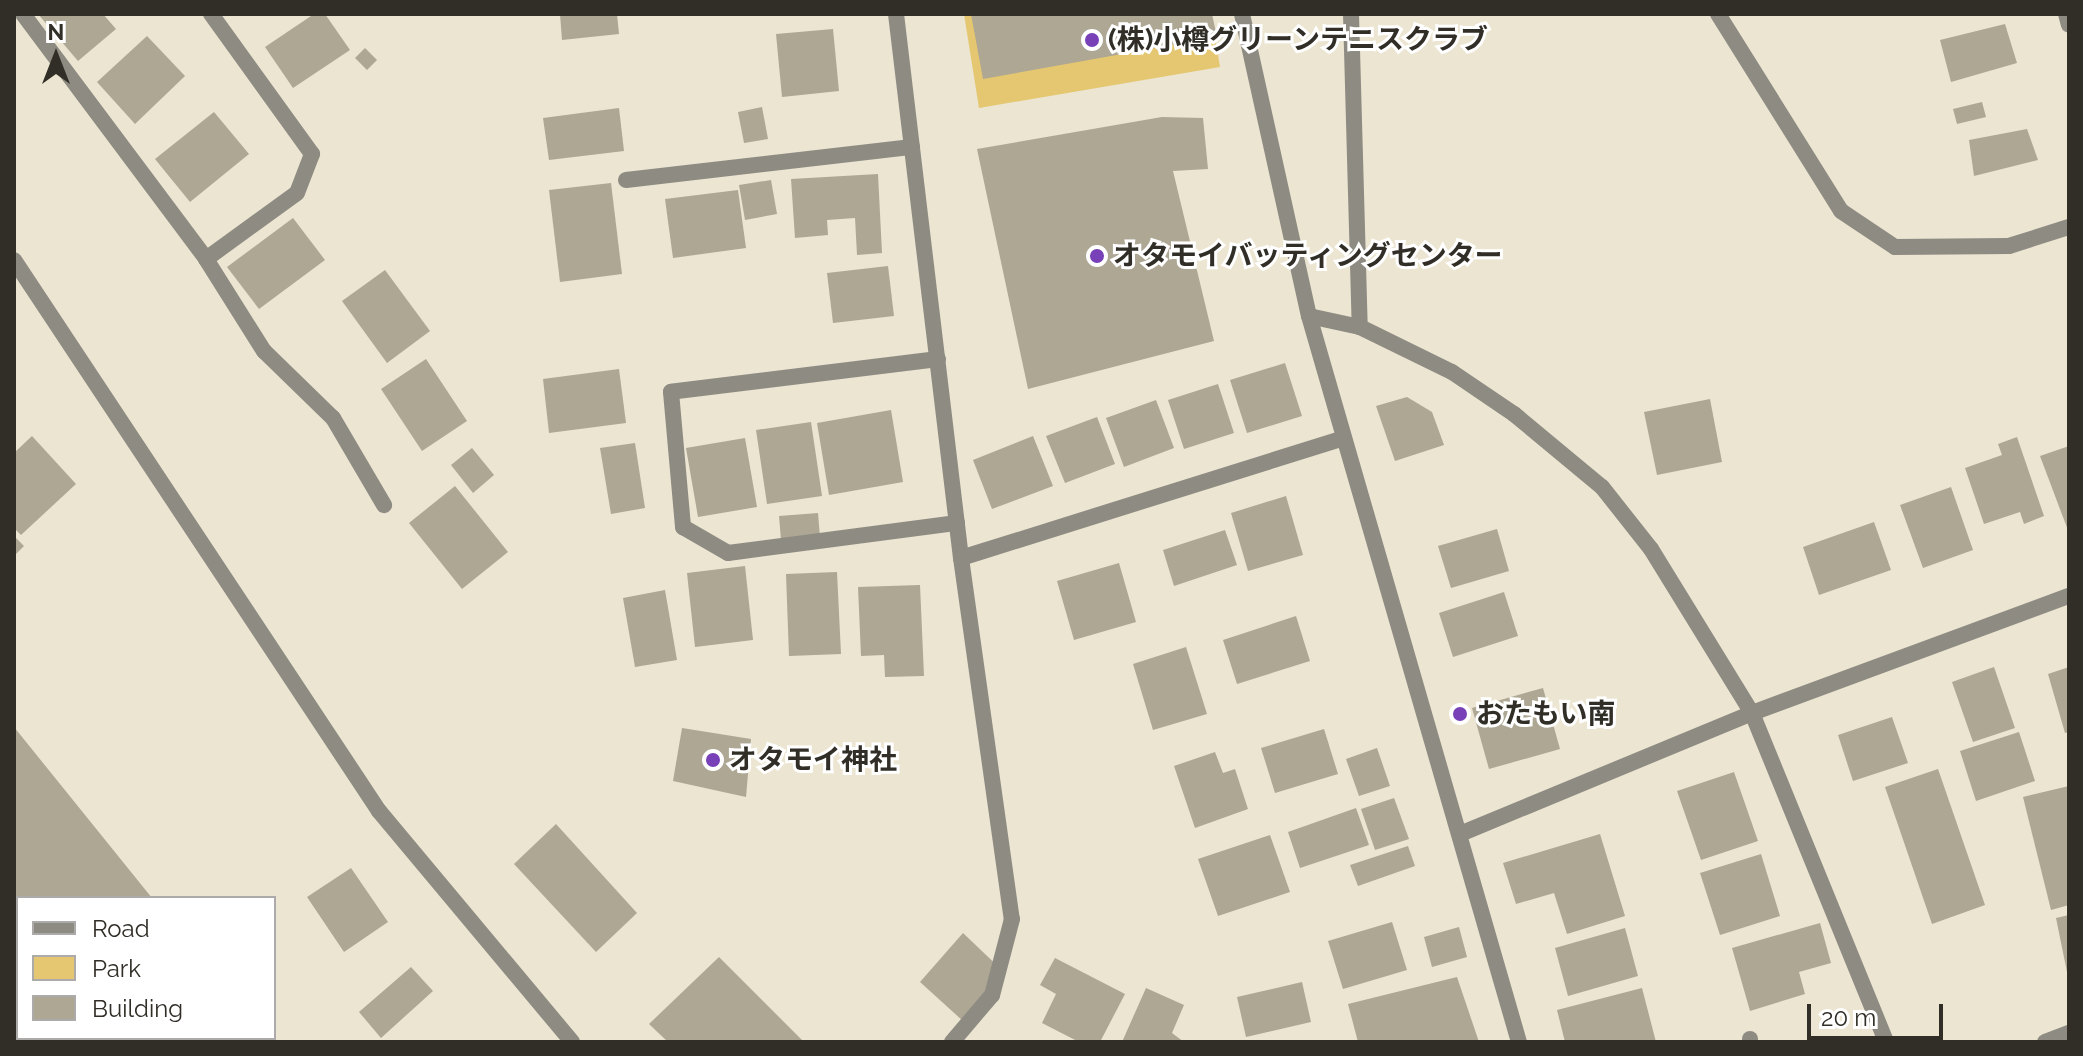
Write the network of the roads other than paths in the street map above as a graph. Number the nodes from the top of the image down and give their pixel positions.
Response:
1 (23, 14) edge
2 (211, 14) edge
3 (896, 14) edge
4 (1242, 14) edge
5 (1351, 14) edge
6 (1718, 14) edge
7 (2066, 14) edge
8 (2069, 25) edge
9 (912, 147) junction
10 (626, 180) dead end
11 (2069, 227) edge
12 (206, 259) junction
13 (14, 260) edge
14 (1309, 316) junction
15 (1360, 327) junction
16 (938, 359) junction
17 (1344, 438) junction
18 (384, 505) dead end
19 (957, 523) junction
20 (961, 558) junction
21 (2069, 596) edge
22 (1752, 713) junction
23 (1460, 834) junction
24 (2069, 1033) edge
25 (572, 1042) edge
26 (952, 1042) edge
27 (1519, 1042) edge
28 (1886, 1042) edge
29 (2045, 1042) edge

1 - 12 street
2 - 12 street
3 - 9 street
4 - 14 street
5 - 15 street
6 - 11 street
7 - 8 street
9 - 10 street
9 - 16 street
12 - 18 street
13 - 25 street
14 - 15 street
14 - 17 street
15 - 22 street
16 - 19 street
16 - 19 street
17 - 20 street
17 - 23 street
19 - 20 street
20 - 26 street
21 - 22 street
22 - 23 street
22 - 28 street
23 - 27 street
24 - 29 street

